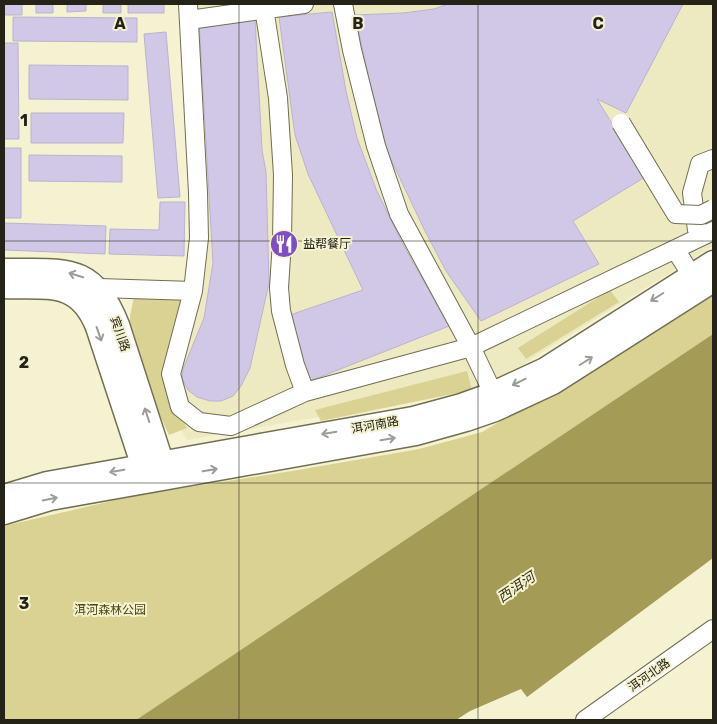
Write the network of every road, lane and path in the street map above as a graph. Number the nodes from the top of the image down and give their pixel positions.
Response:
1 (304, 4) edge
2 (344, 4) edge
3 (264, 8) junction
4 (189, 12) edge
5 (621, 123) dead end
6 (713, 159) edge
7 (713, 208) edge
8 (706, 234) edge
9 (675, 248) junction
10 (713, 262) edge
11 (4, 270) edge
12 (692, 276) junction
13 (713, 281) edge
14 (4, 287) edge
15 (99, 288) junction
16 (193, 291) junction
17 (471, 347) junction
18 (305, 392) junction
19 (493, 393) junction
20 (231, 426) junction
21 (219, 452) junction
22 (155, 472) junction
23 (4, 496) edge
24 (4, 513) edge
25 (713, 629) edge
26 (585, 720) edge

1 - 3 street
2 - 17 street
3 - 4 street
3 - 18 street
4 - 16 street
5 - 7 street, bridge
6 - 8 street
8 - 9 street
9 - 12 street
9 - 17 street
10 - 12 main road, 洱河南路
15 -> 11 main road, 宾川路
12 -> 19 main road, 洱河南路
22 -> 13 main road, 洱河南路
14 -> 22 main road, 宾川路
15 - 16 street
22 -> 15 main road, 宾川路
16 - 20 street
17 - 18 street
17 - 19 street
18 - 20 street
19 -> 21 main road, 洱河南路
20 - 21 street
21 - 22 main road, 洱河南路
22 -> 23 main road, 洱河南路
24 -> 22 main road, 洱河南路
25 - 26 street, 洱河北路

